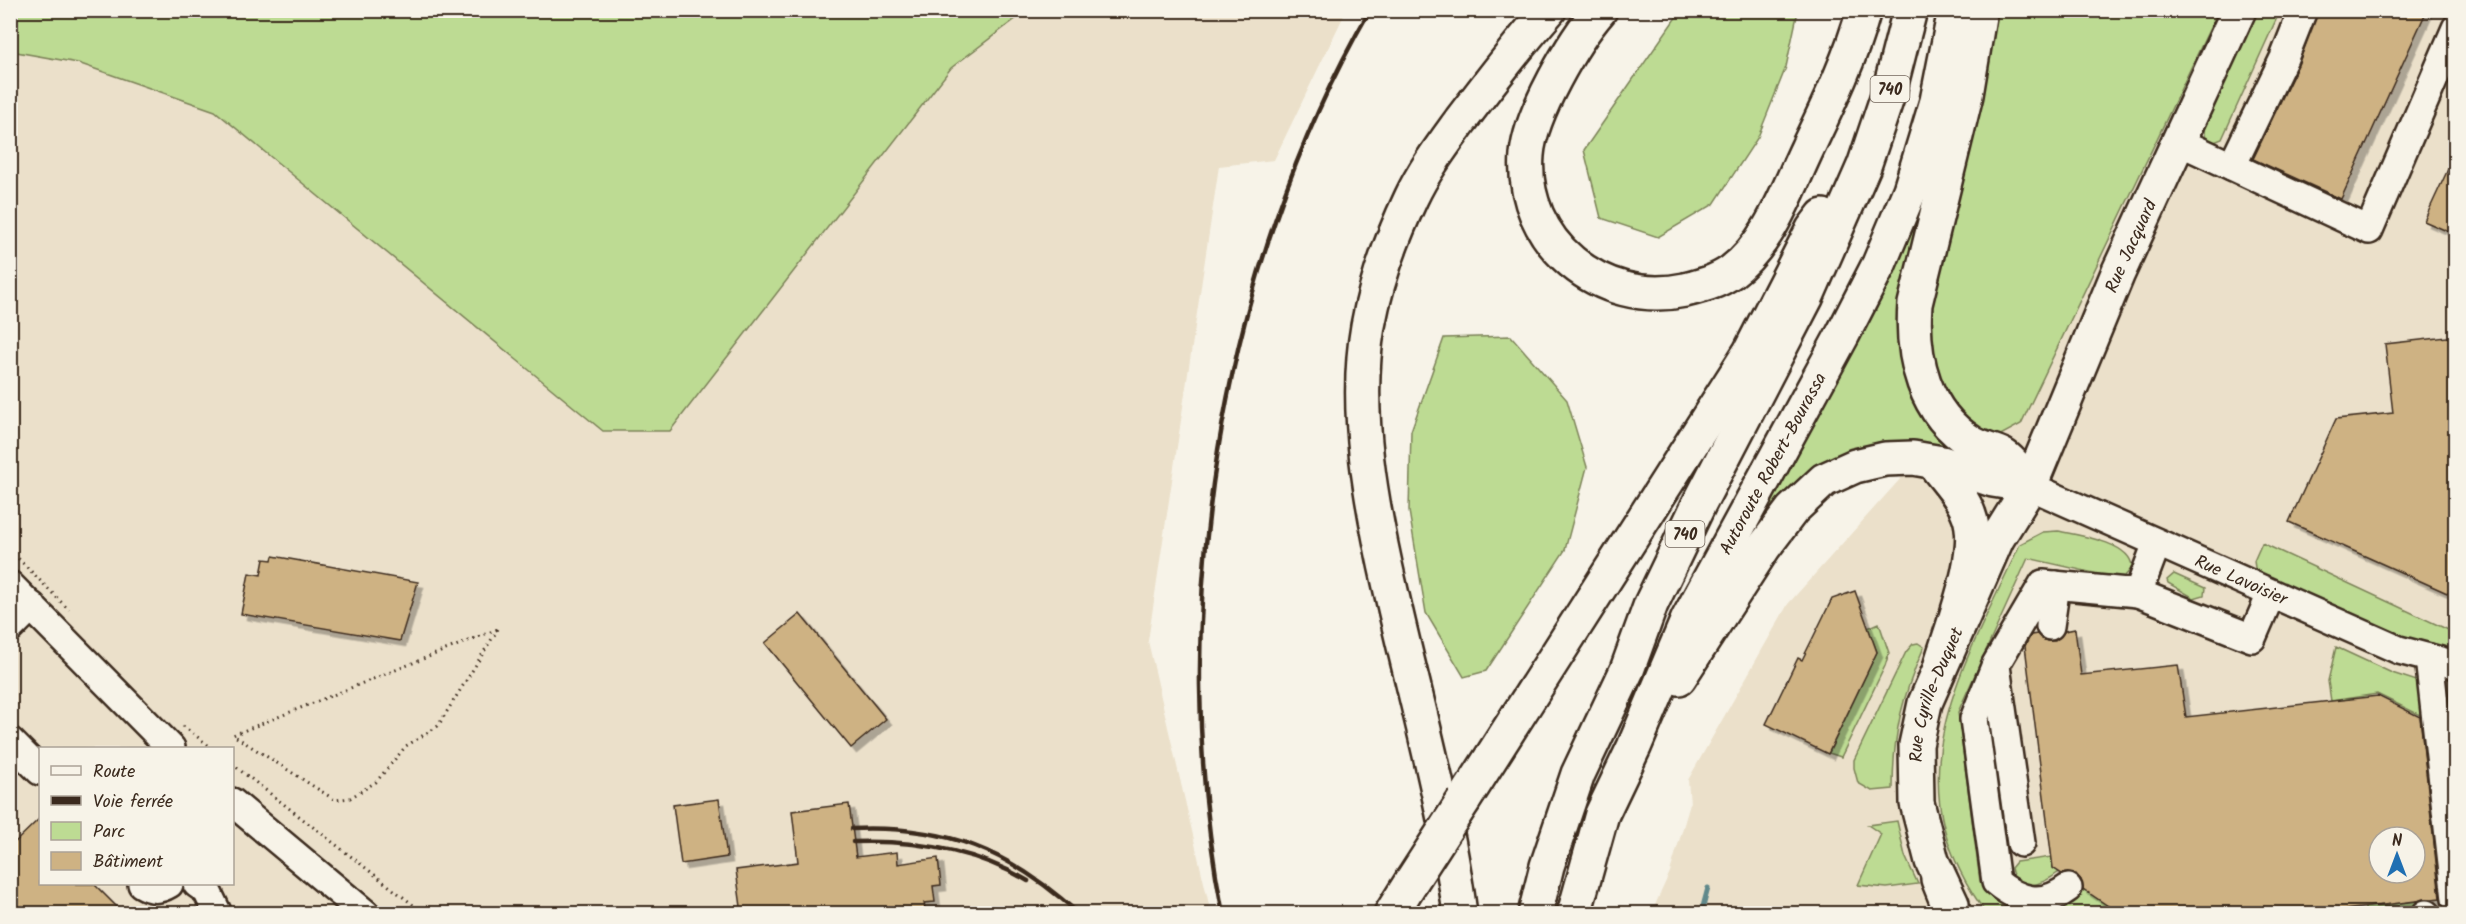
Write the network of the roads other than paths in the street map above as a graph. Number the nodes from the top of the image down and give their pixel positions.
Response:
1 (1549, 10) edge
2 (1600, 10) edge
3 (1864, 10) edge
4 (1910, 10) edge
5 (1955, 10) edge
6 (1980, 10) edge
7 (2239, 10) edge
8 (2303, 10) edge
9 (2456, 28) edge
10 (2180, 142) junction
11 (1864, 166) junction
12 (2232, 166) junction
13 (1933, 462) junction
14 (2030, 486) junction
15 (2157, 543) junction
16 (10, 585) edge
17 (2056, 585) junction
18 (2138, 593) junction
19 (2271, 594) junction
20 (32, 606) junction
21 (2050, 626) dead end
22 (10, 628) edge
23 (2429, 658) junction
24 (1941, 664) junction
25 (1996, 664) junction
26 (2456, 664) edge
27 (10, 741) edge
28 (170, 747) edge
29 (1634, 747) junction
30 (39, 770) edge
31 (234, 804) edge
32 (2021, 843) dead end
33 (1938, 879) junction
34 (144, 885) edge
35 (167, 885) edge
36 (199, 885) edge
37 (2068, 888) dead end
38 (2456, 899) edge
39 (218, 914) edge
40 (366, 914) edge
41 (1391, 914) edge
42 (1460, 914) edge
43 (1535, 914) edge
44 (1574, 914) edge
45 (1952, 914) edge
46 (1958, 914) edge

1 - 42 main road
2 - 3 main road
4 - 11 main road, 740
5 - 29 main road, Autoroute Robert-Bourassa / 740
6 - 14 main road
7 - 10 main road, Rue Jacquard
8 - 12 street
9 - 12 street
10 - 12 street
10 - 14 main road, Rue Jacquard
11 - 41 main road, bridge
11 - 43 main road, 740
13 - 14 main road
13 - 24 main road
13 - 29 main road
14 - 15 street, Rue Lavoisier
14 - 24 main road, Rue Cyrille-Duquet
15 - 18 street
15 - 19 street, Rue Lavoisier
16 - 20 street
17 - 18 street
17 - 21 street
17 - 25 street
18 - 19 street
19 - 23 street, Rue Lavoisier
20 - 22 street
20 - 28 street
23 - 26 street, Rue Lavoisier
23 - 38 street
24 - 33 main road, Rue Cyrille-Duquet
25 - 32 street
25 - 37 street
27 - 30 street
29 - 44 main road, Autoroute Robert-Bourassa / 740
31 - 40 street
33 - 45 main road
33 - 46 main road, Rue Cyrille-Duquet
34 - 35 street
36 - 39 street

